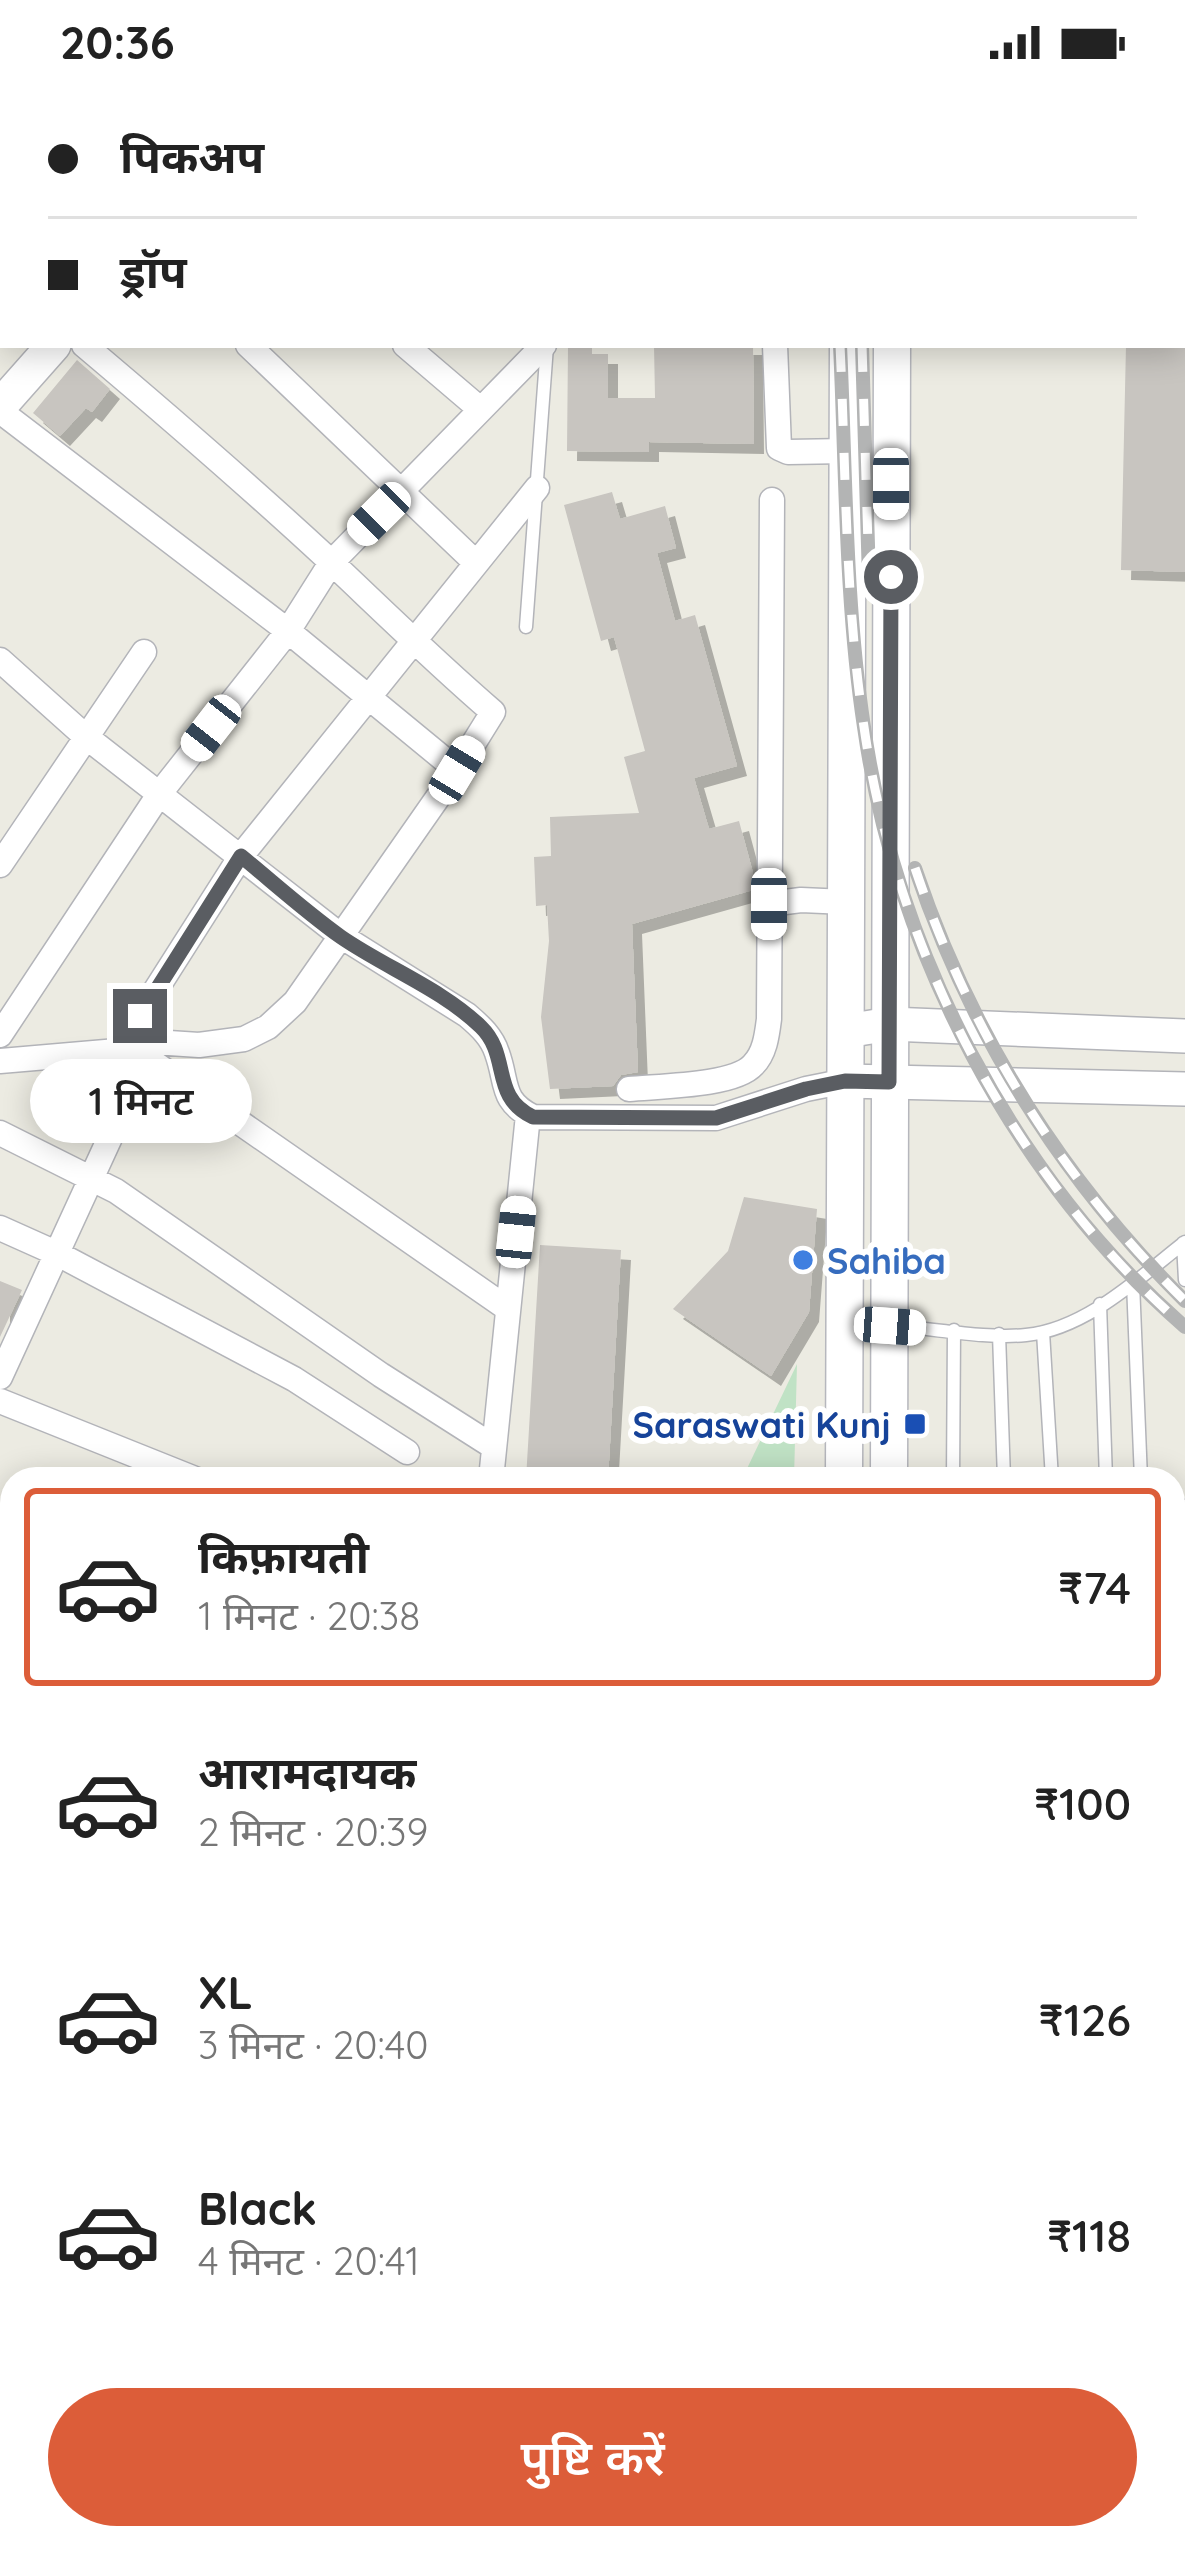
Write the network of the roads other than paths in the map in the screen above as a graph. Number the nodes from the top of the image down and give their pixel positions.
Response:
1 (51, 348) edge
2 (87, 348) edge
3 (251, 348) edge
4 (409, 348) edge
5 (543, 348) edge
6 (546, 348) edge
7 (775, 348) edge
8 (848, 348) edge
9 (892, 348) edge
10 (0, 408) edge
11 (480, 409) junction
12 (848, 452) junction
13 (537, 488) junction
14 (403, 489) junction
15 (772, 500) dead end
16 (475, 561) junction
17 (331, 562) junction
18 (526, 627) dead end
19 (288, 631) junction
20 (411, 641) junction
21 (144, 652) dead end
22 (5, 677) edge
23 (366, 698) junction
24 (85, 736) junction
25 (457, 770) junction
26 (160, 793) junction
27 (241, 856) junction
28 (0, 865) edge
29 (846, 902) junction
30 (769, 904) junction
31 (341, 936) junction
32 (890, 1024) junction
33 (846, 1031) junction
34 (0, 1035) edge
35 (1185, 1036) edge
36 (151, 1050) junction
37 (117, 1051) junction
38 (0, 1061) edge
39 (845, 1081) junction
40 (889, 1082) junction
41 (1185, 1088) edge
42 (628, 1090) dead end
43 (528, 1115) junction
44 (0, 1133) edge
45 (92, 1178) junction
46 (0, 1228) edge
47 (1184, 1242) edge
48 (58, 1254) junction
49 (1185, 1280) edge
50 (1132, 1283) junction
51 (1100, 1304) junction
52 (508, 1310) junction
53 (890, 1326) junction
54 (954, 1330) junction
55 (1043, 1332) junction
56 (999, 1334) junction
57 (0, 1377) edge
58 (0, 1401) edge
59 (494, 1447) junction
60 (407, 1452) dead end
61 (165, 1467) edge
62 (492, 1467) edge
63 (844, 1467) edge
64 (889, 1467) edge
65 (953, 1467) edge
66 (1004, 1467) edge
67 (1051, 1467) edge
68 (1106, 1467) edge
69 (1140, 1467) edge

1 - 10 street
2 - 17 street
3 - 14 street
4 - 11 street
5 - 11 street
6 - 13 lane
7 - 12 street
8 - 12 main road
9 - 32 main road
10 - 19 street
11 - 14 street
12 - 29 main road
13 - 16 street
13 - 18 lane
14 - 16 street
14 - 17 street
15 - 30 street
16 - 20 street
17 - 19 street
17 - 20 street
19 - 23 street
19 - 26 street
20 - 23 street
20 - 25 street
21 - 24 street
22 - 24 street
23 - 25 street
23 - 27 street
24 - 26 street
24 - 28 street
25 - 31 street
26 - 27 street
26 - 34 street
27 - 31 street
27 - 37 street
29 - 30 street
29 - 33 main road
30 - 42 street
31 - 36 street
31 - 43 street
32 - 33 street
32 - 35 street
32 - 40 main road
33 - 39 main road
36 - 37 street
36 - 45 street
36 - 52 street
37 - 38 street
39 - 40 street
39 - 43 street
39 - 63 main road
40 - 41 street
40 - 53 main road
43 - 52 street
44 - 45 street
45 - 48 street
45 - 59 street
46 - 48 street
47 - 49 lane
47 - 50 lane
48 - 57 street
48 - 60 street
50 - 51 lane
50 - 69 lane
51 - 55 lane
51 - 68 lane
52 - 59 street
53 - 54 lane
53 - 64 main road
54 - 56 lane
54 - 65 lane
55 - 56 lane
55 - 67 lane
56 - 66 lane
58 - 61 street
59 - 62 street

